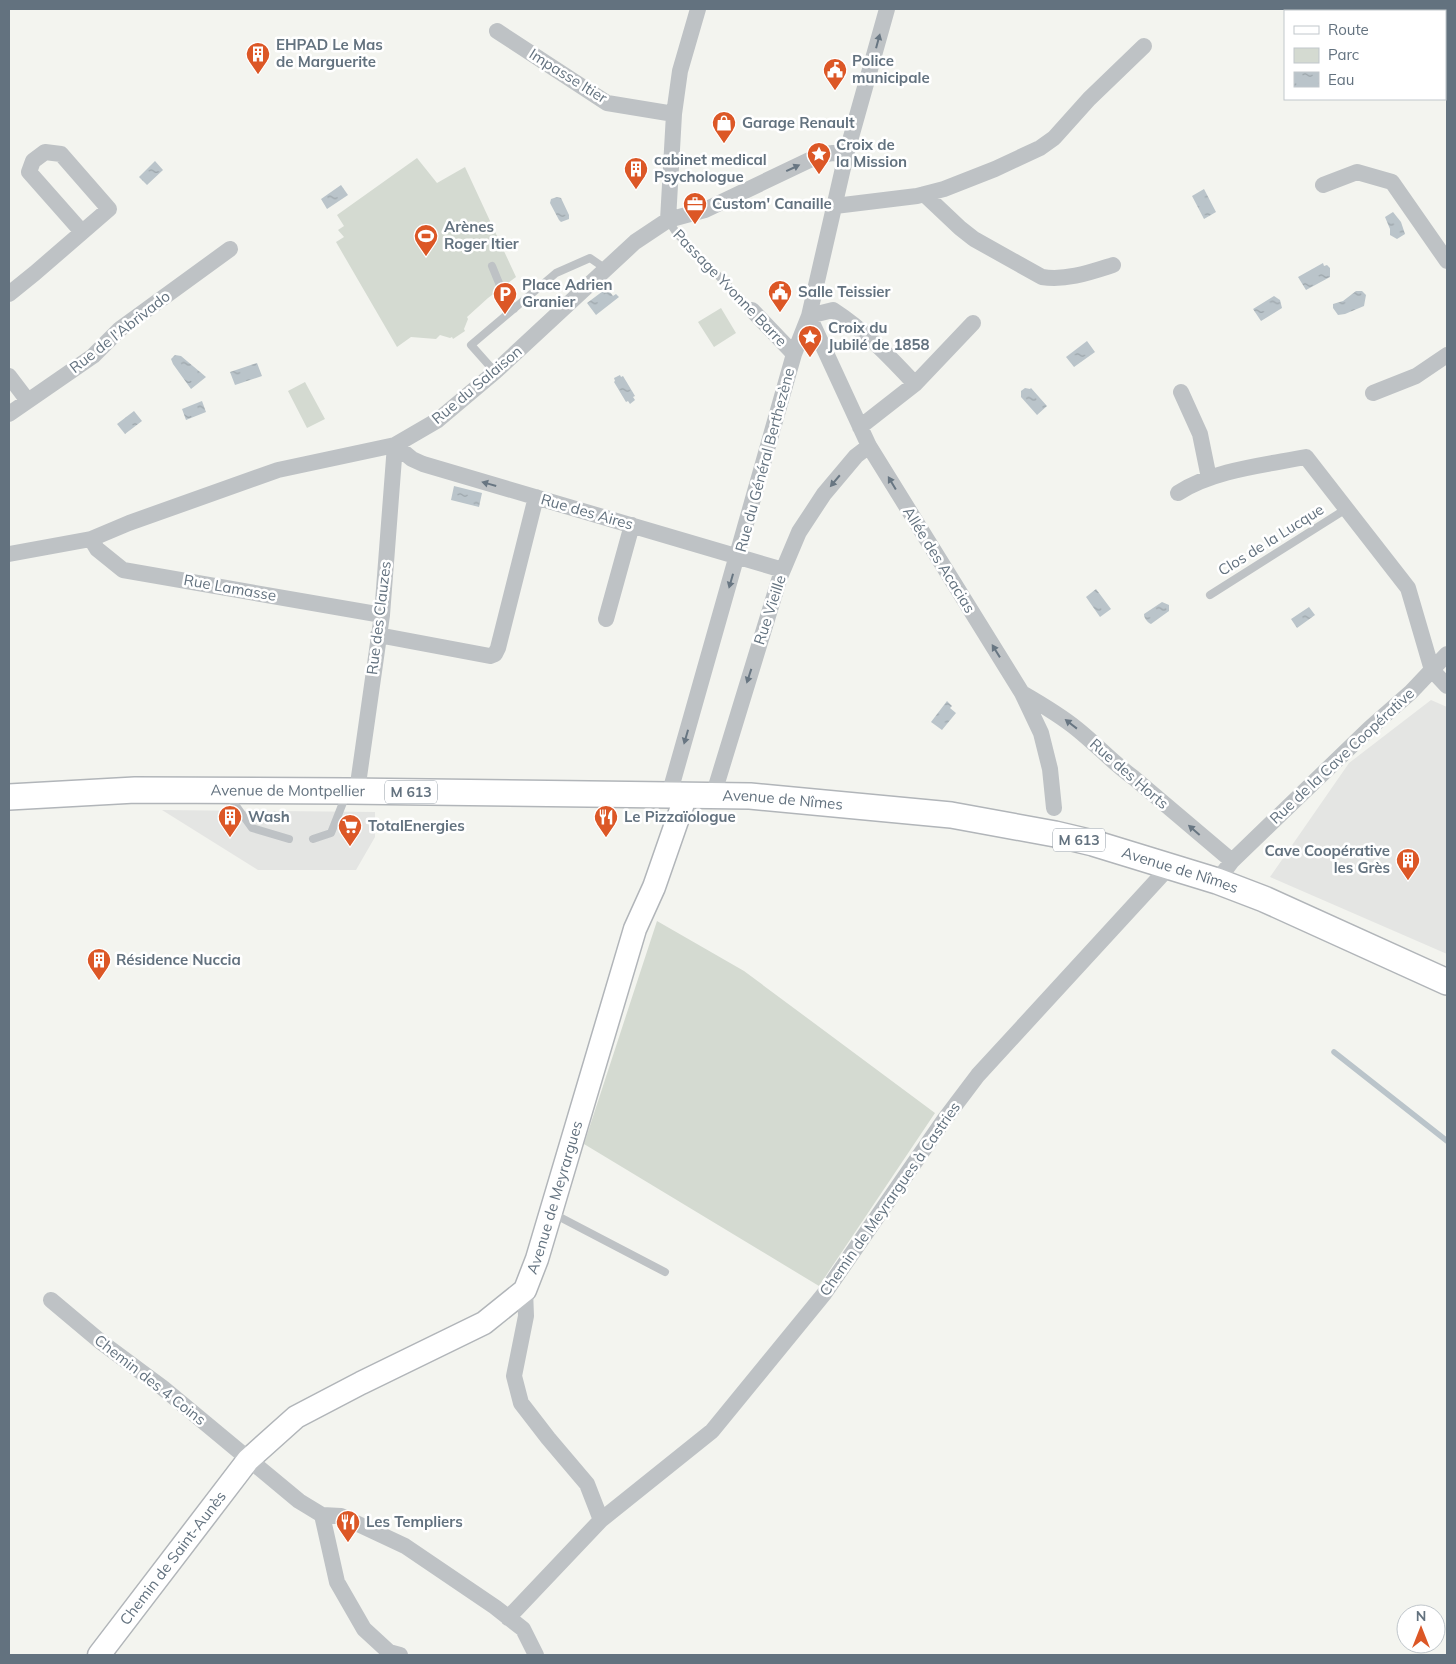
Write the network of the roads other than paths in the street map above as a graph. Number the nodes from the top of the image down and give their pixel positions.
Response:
1 (698, 9) edge
2 (887, 9) edge
3 (496, 31) dead end
4 (1144, 46) dead end
5 (674, 114) junction
6 (846, 155) junction
7 (1323, 185) dead end
8 (924, 194) junction
9 (835, 206) junction
10 (668, 220) junction
11 (82, 232) junction
12 (230, 249) dead end
13 (1447, 261) edge
14 (1113, 265) dead end
15 (492, 266) dead end
16 (606, 269) junction
17 (9, 294) edge
18 (514, 309) junction
19 (752, 310) joint
20 (809, 316) junction
21 (973, 323) dead end
22 (794, 354) junction
23 (1447, 355) edge
24 (495, 372) junction
25 (9, 376) edge
26 (915, 384) junction
27 (1181, 392) dead end
28 (1373, 393) dead end
29 (28, 401) junction
30 (9, 414) edge
31 (860, 427) junction
32 (395, 445) junction
33 (869, 446) junction
34 (1210, 478) junction
35 (1178, 492) dead end
36 (536, 497) junction
37 (1346, 509) junction
38 (632, 525) junction
39 (91, 539) junction
40 (9, 554) edge
41 (738, 556) junction
42 (783, 570) junction
43 (1210, 595) dead end
44 (382, 615) junction
45 (606, 619) dead end
46 (378, 635) junction
47 (1447, 654) edge
48 (1432, 670) junction
49 (1447, 686) edge
50 (1022, 693) junction
51 (226, 790) junction
52 (352, 791) junction
53 (678, 795) junction
54 (713, 796) junction
55 (9, 797) edge
56 (1054, 808) dead end
57 (290, 839) dead end
58 (312, 839) dead end
59 (1170, 866) junction
60 (1224, 871) junction
61 (1447, 982) edge
62 (550, 1213) junction
63 (666, 1272) dead end
64 (525, 1290) junction
65 (52, 1300) dead end
66 (248, 1460) junction
67 (322, 1515) junction
68 (600, 1520) junction
69 (508, 1618) junction
70 (99, 1655) edge
71 (400, 1655) edge
72 (536, 1655) edge

1 - 5 street
6 -> 2 street, Rue du Général Berthezène
3 - 5 street, Impasse Itier
4 - 8 street
5 - 10 street
6 - 9 street, Rue du Général Berthezène
10 -> 6 street, Rue du Salaison
7 - 13 street
8 - 9 street
8 - 14 street
9 - 20 street, Rue du Général Berthezène
10 - 16 street, Rue du Salaison
10 - 19 lane, Passage Yvonne Barre
11 - 11 street
11 - 17 street
12 - 29 street, Rue de l'Abrivado
15 - 18 lane
16 - 18 lane
16 - 24 street, Rue du Salaison
18 - 24 lane
19 - 22 street, Passage Yvonne Barre
20 - 22 street, Rue du Général Berthezène
20 - 26 street
20 - 31 street, Allée des Acacias
21 - 26 street
22 - 41 street, Rue du Général Berthezène
23 - 28 street
24 - 32 street, Rue du Salaison
25 - 29 street
26 - 31 street
27 - 34 street
29 - 30 street, Rue de l'Abrivado
31 - 33 street, Allée des Acacias
36 -> 32 street, Rue des Aires
32 - 39 street, Rue du Salaison
32 - 44 street, Rue des Clauzes
33 -> 42 street, Rue Vieille
50 -> 33 street, Allée des Acacias
34 - 35 street
34 - 37 street
36 - 38 street, Rue des Aires
36 - 46 street
37 - 43 lane, Clos de la Lucque
37 - 48 street
38 - 41 street, Rue des Aires
38 - 45 street
39 - 40 street, Rue du Salaison
39 - 44 street, Rue Lamasse
41 - 42 street, Rue des Aires
41 -> 53 street, Rue du Général Berthezène
42 -> 54 street, Rue Vieille
44 - 46 street, Rue des Clauzes
46 - 52 street, Rue des Clauzes
47 - 48 street, Rue de la Cave Coopérative
48 - 49 street
48 - 60 street, Rue de la Cave Coopérative
50 - 56 street, Allée des Acacias
60 -> 50 street, Rue des Horts
51 - 52 main road, Avenue de Montpellier / M 613
51 - 55 main road, Avenue de Montpellier / M 613
51 - 57 lane
52 - 53 main road, Avenue de Montpellier / M 613
52 - 58 lane
53 - 54 main road, Avenue de Nîmes / M 613
53 - 62 street, Avenue de Meyrargues
54 - 59 main road, Avenue de Nîmes / M 613
59 - 60 main road, Avenue de Nîmes / M 613
59 - 68 street, Chemin de Meyrargues à Castries
60 - 61 main road, Avenue de Nîmes / M 613
62 - 63 lane
62 - 64 street, Avenue de Meyrargues
64 - 66 street, Avenue de Meyrargues
64 - 68 street
65 - 66 street, Chemin des 4 Coins
66 - 67 street, Chemin des 4 Coins
66 - 70 street, Chemin de Saint-Aunès
67 - 69 street
67 - 71 street
68 - 69 street, Chemin de Meyrargues à Castries
69 - 72 street

